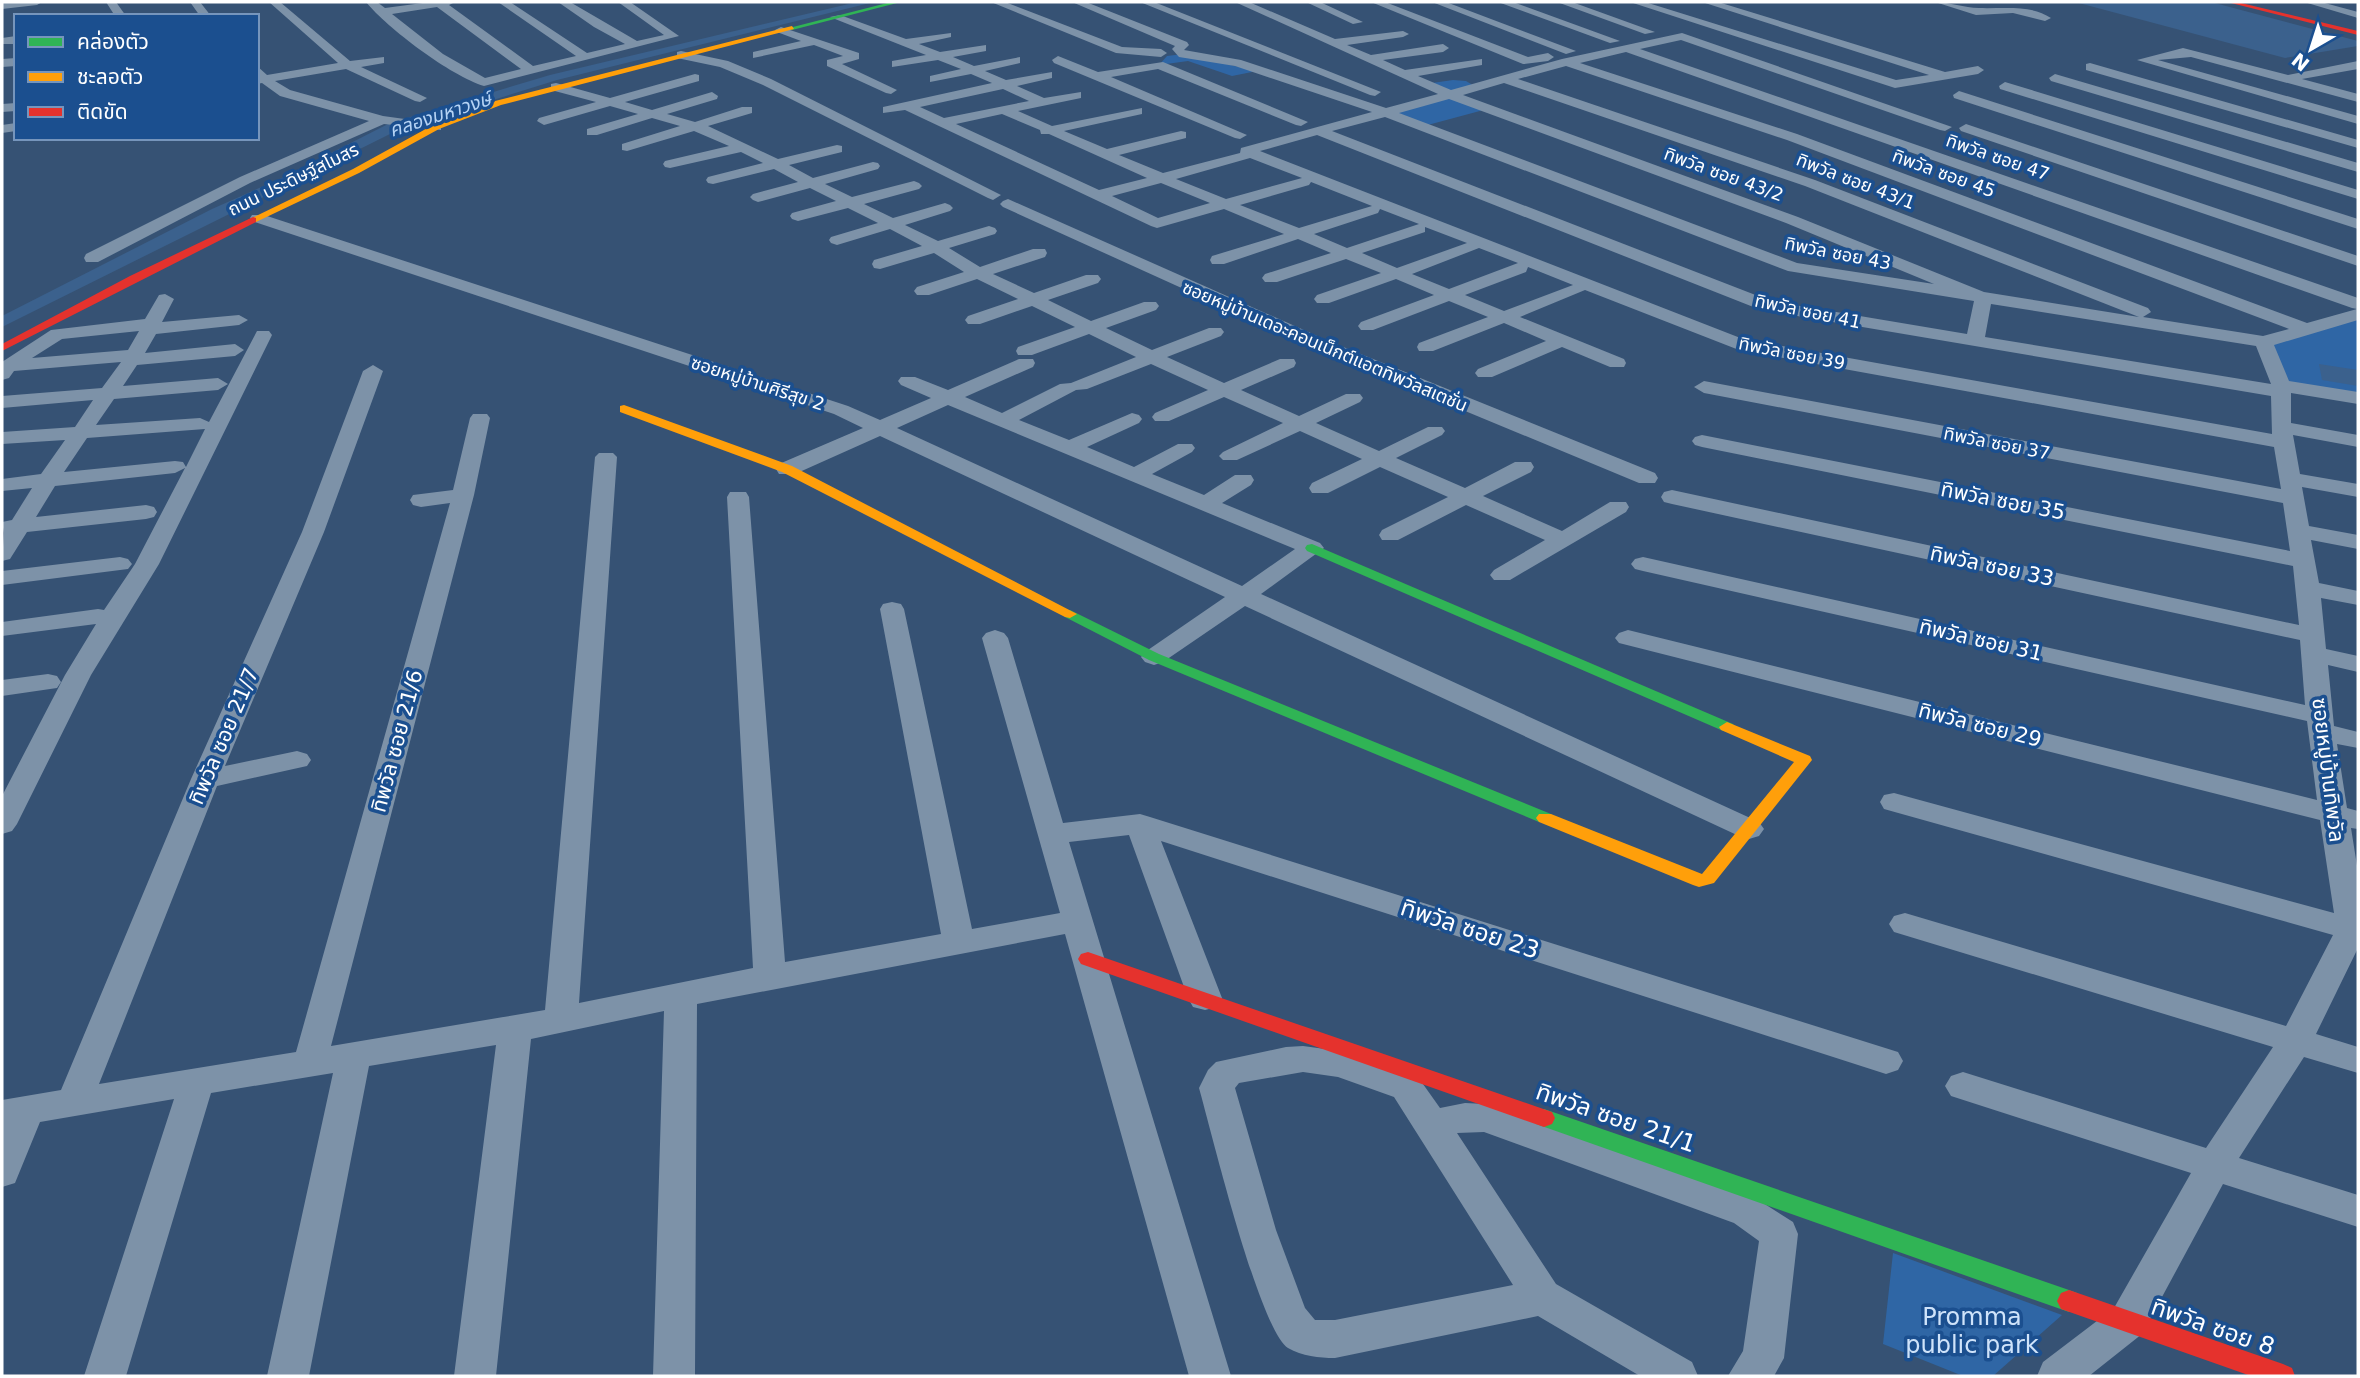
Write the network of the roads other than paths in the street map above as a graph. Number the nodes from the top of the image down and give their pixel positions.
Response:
1 (37, 2) edge
2 (274, 2) edge
3 (371, 2) edge
4 (442, 2) edge
5 (503, 2) edge
6 (563, 2) edge
7 (624, 2) edge
8 (898, 2) edge
9 (996, 2) edge
10 (1113, 2) edge
11 (1145, 2) edge
12 (1240, 2) edge
13 (1311, 2) edge
14 (1376, 2) edge
15 (1437, 2) edge
16 (1503, 2) edge
17 (1562, 2) edge
18 (1635, 2) edge
19 (1707, 2) edge
20 (1940, 2) edge
21 (2230, 2) edge
22 (2255, 2) edge
23 (2309, 2) edge
24 (2358, 3) edge
25 (1081, 4) edge
26 (2, 6) edge
27 (2328, 7) junction
28 (1773, 11) dead end
29 (383, 12) junction
30 (1025, 13) junction
31 (1749, 15) junction
32 (2358, 15) edge
33 (836, 17) junction
34 (2045, 18) dead end
35 (1626, 24) junction
36 (1829, 24) dead end
37 (899, 26) dead end
38 (2358, 27) edge
39 (1793, 28) junction
40 (1302, 29) junction
41 (781, 30) junction
42 (874, 30) junction
43 (1217, 30) junction
44 (1582, 30) junction
45 (1649, 32) dead end
46 (2358, 33) edge
47 (1403, 34) dead end
48 (947, 35) dead end
49 (1167, 38) junction
50 (1873, 38) dead end
51 (839, 40) junction
52 (812, 42) junction
53 (906, 43) junction
54 (1332, 43) junction
55 (1840, 43) junction
56 (635, 45) junction
57 (1619, 45) junction
58 (879, 48) dead end
59 (982, 48) dead end
60 (1443, 48) dead end
61 (757, 54) dead end
62 (1925, 54) dead end
63 (681, 55) junction
64 (940, 56) junction
65 (1169, 56) junction
66 (585, 58) junction
67 (1368, 59) junction
68 (1894, 59) junction
69 (380, 60) dead end
70 (1016, 60) dead end
71 (1058, 60) dead end
72 (778, 61) dead end
73 (1478, 62) dead end
74 (1566, 62) junction
75 (896, 64) dead end
76 (347, 65) junction
77 (2358, 65) edge
78 (562, 67) junction
79 (2091, 67) dead end
80 (974, 70) junction
81 (1319, 70) junction
82 (531, 71) junction
83 (1978, 71) dead end
84 (2307, 74) junction
85 (1048, 75) dead end
86 (1404, 75) junction
87 (260, 76) edge
88 (586, 76) junction
89 (1097, 76) junction
90 (1947, 76) junction
91 (695, 78) dead end
92 (1278, 78) junction
93 (2055, 78) dead end
94 (934, 79) dead end
95 (1505, 79) junction
96 (2284, 79) junction
97 (2346, 80) dead end
98 (1006, 84) junction
99 (2005, 86) dead end
100 (556, 87) junction
101 (891, 90) dead end
102 (1315, 90) junction
103 (1375, 92) dead end
104 (1449, 94) junction
105 (1076, 95) dead end
106 (1959, 95) dead end
107 (712, 96) dead end
108 (2358, 98) edge
109 (1041, 101) junction
110 (612, 102) junction
111 (1254, 105) junction
112 (907, 106) junction
113 (1002, 109) junction
114 (747, 110) dead end
115 (888, 110) dead end
116 (1137, 111) dead end
117 (1385, 112) junction
118 (387, 113) junction
119 (652, 114) junction
120 (1195, 116) junction
121 (2358, 120) edge
122 (544, 121) dead end
123 (944, 122) junction
124 (1301, 122) dead end
125 (695, 126) junction
126 (436, 127) junction
127 (1945, 127) dead end
128 (1966, 128) dead end
129 (1050, 130) junction
130 (1318, 131) junction
131 (592, 132) dead end
132 (1181, 135) dead end
133 (989, 144) junction
134 (2358, 144) edge
135 (743, 146) junction
136 (627, 147) dead end
137 (1243, 147) junction
138 (837, 149) dead end
139 (1105, 154) junction
140 (670, 164) dead end
141 (779, 164) junction
142 (873, 166) dead end
143 (2358, 168) edge
144 (1161, 178) junction
145 (713, 180) dead end
146 (812, 182) junction
147 (1304, 182) dead end
148 (914, 186) dead end
149 (1098, 195) junction
150 (2358, 195) edge
151 (758, 197) dead end
152 (852, 202) junction
153 (1226, 204) junction
154 (946, 208) dead end
155 (1373, 210) dead end
156 (798, 215) dead end
157 (258, 218) junction
158 (893, 224) junction
159 (2358, 225) edge
160 (1419, 229) dead end
161 (989, 231) dead end
162 (1298, 234) junction
163 (837, 240) dead end
164 (936, 247) junction
165 (1472, 247) dead end
166 (1039, 253) dead end
167 (1346, 253) junction
168 (92, 258) dead end
169 (1218, 260) dead end
170 (2358, 261) edge
171 (880, 264) dead end
172 (1520, 268) dead end
173 (978, 273) junction
174 (1396, 274) junction
175 (1271, 278) dead end
176 (1092, 279) dead end
177 (1577, 289) dead end
178 (923, 291) dead end
179 (1447, 295) junction
180 (1983, 298) junction
181 (165, 299) dead end
182 (1032, 299) junction
183 (1323, 299) dead end
184 (2358, 304) edge
185 (1150, 306) dead end
186 (2358, 314) edge
187 (1503, 317) junction
188 (240, 320) dead end
189 (974, 320) dead end
190 (151, 326) junction
191 (1367, 326) dead end
192 (1090, 327) junction
193 (2306, 329) junction
194 (2189, 330) junction
195 (1215, 332) dead end
196 (263, 335) dead end
197 (1561, 341) junction
198 (1975, 342) junction
199 (2264, 342) junction
200 (1426, 347) dead end
201 (235, 350) dead end
202 (1153, 357) junction
203 (133, 358) junction
204 (4, 363) edge
205 (1287, 363) dead end
206 (1617, 363) dead end
207 (373, 371) dead end
208 (1485, 373) dead end
209 (908, 381) dead end
210 (218, 384) dead end
211 (1704, 387) dead end
212 (2281, 389) junction
213 (1224, 390) junction
214 (109, 393) junction
215 (949, 398) junction
216 (1353, 398) dead end
217 (2358, 398) edge
218 (2, 402) edge
219 (624, 409) dead end
220 (1162, 417) dead end
221 (480, 418) dead end
222 (1132, 419) dead end
223 (1003, 420) junction
224 (1300, 423) junction
225 (200, 424) dead end
226 (882, 427) junction
227 (1435, 431) dead end
228 (83, 432) junction
229 (2282, 435) junction
230 (2, 438) edge
231 (1702, 441) dead end
232 (2358, 441) edge
233 (1069, 448) junction
234 (1185, 448) dead end
235 (1230, 456) dead end
236 (606, 457) dead end
237 (1379, 458) junction
238 (175, 467) dead end
239 (1523, 467) dead end
240 (786, 469) junction
241 (1135, 475) junction
242 (1647, 478) dead end
243 (1244, 480) dead end
244 (47, 481) junction
245 (2, 485) edge
246 (1320, 488) dead end
247 (2290, 488) junction
248 (2358, 490) edge
249 (463, 495) junction
250 (1465, 496) junction
251 (738, 497) dead end
252 (1672, 497) dead end
253 (421, 500) dead end
254 (1205, 504) junction
255 (1618, 508) dead end
256 (146, 512) dead end
257 (10, 527) edge
258 (2297, 530) junction
259 (1390, 535) dead end
260 (1564, 540) junction
261 (2358, 542) edge
262 (1312, 548) junction
263 (2, 554) edge
264 (120, 564) dead end
265 (1643, 564) dead end
266 (1502, 575) dead end
267 (2306, 575) junction
268 (2, 578) edge
269 (1240, 596) junction
270 (2358, 598) edge
271 (892, 609) dead end
272 (97, 616) dead end
273 (2, 629) edge
274 (995, 638) dead end
275 (1628, 638) dead end
276 (2314, 644) junction
277 (1154, 657) junction
278 (2358, 664) edge
279 (48, 682) dead end
280 (2, 688) edge
281 (2320, 724) junction
282 (2358, 740) edge
283 (297, 761) dead end
284 (205, 779) junction
285 (1894, 802) dead end
286 (2345, 816) edge
287 (2, 824) edge
288 (1140, 824) junction
289 (1749, 829) junction
290 (1051, 834) junction
291 (1077, 921) junction
292 (1905, 924) dead end
293 (2355, 930) edge
294 (959, 944) junction
295 (1088, 958) junction
296 (770, 977) junction
297 (681, 995) junction
298 (1205, 998) junction
299 (561, 1019) junction
300 (515, 1029) junction
301 (2295, 1042) junction
302 (354, 1054) junction
303 (2358, 1060) edge
304 (1886, 1061) dead end
305 (310, 1062) junction
306 (197, 1081) junction
307 (1963, 1086) dead end
308 (74, 1102) junction
309 (14, 1112) edge
310 (1432, 1124) junction
311 (2215, 1164) junction
312 (2, 1171) edge
313 (2358, 1211) edge
314 (1542, 1297) junction
315 (2128, 1321) junction
316 (105, 1376) edge
317 (288, 1376) edge
318 (475, 1376) edge
319 (674, 1376) edge
320 (1210, 1376) edge
321 (1677, 1376) edge
322 (1749, 1376) edge
323 (2058, 1376) edge
324 (2283, 1376) edge

1 - 26 street
2 - 76 street
3 - 29 street
4 - 29 street
4 - 82 street
5 - 66 street
6 - 56 street
7 - 56 street
8 - 33 main road, ถนน ประดิษฐ์สโมสร
9 - 30 street
10 - 25 street
11 - 43 street
12 - 40 street, ทิพวัล ซอย 43/2
13 - 40 street
14 - 15 street
16 - 44 street, ทิพวัล ซอย 47
17 - 35 street
18 - 90 street
19 - 31 street
20 - 34 street
21 - 46 main road
22 - 38 main road
23 - 27 street
24 - 27 street
25 - 30 street
25 - 49 street
27 - 32 street
28 - 31 street
29 - 82 street
30 - 65 street
31 - 39 street
33 - 41 main road, ถนน ประดิษฐ์สโมสร
33 - 42 street
35 - 44 street
35 - 45 street
36 - 39 street
37 - 42 street
39 - 55 street
40 - 54 street, ทิพวัล ซอย 43/2
41 - 52 street
41 - 63 main road, ถนน ประดิษฐ์สโมสร
42 - 51 street
42 - 53 street
43 - 49 street
43 - 81 street
44 - 57 street, ทิพวัล ซอย 47
47 - 54 street
48 - 53 street
49 - 65 street
50 - 55 street
51 - 52 street
51 - 72 street
51 - 101 street
52 - 61 street
53 - 58 street
53 - 64 street
54 - 67 street, ทิพวัล ซอย 43/2
55 - 68 street
56 - 66 street
57 - 74 street
57 - 127 street
57 - 184 street, ทิพวัล ซอย 47
59 - 64 street
60 - 67 street
62 - 68 street
63 - 88 main road, ถนน ประดิษฐ์สโมสร
63 - 242 street, ซอยหมู่บ้านเดอะคอนเน็กต์แอตทิพวัลสเตชั่น
64 - 75 street
64 - 80 street
65 - 89 street
65 - 92 street, ทิพวัล ซอย 43
65 - 111 street
66 - 78 street
67 - 86 street, ทิพวัล ซอย 43/2
68 - 90 street
69 - 76 street
70 - 80 street
71 - 89 street, ทิพวัล ซอย 39
73 - 86 street
74 - 95 street
74 - 193 street, ทิพวัล ซอย 45
76 - 87 street
76 - 118 street
77 - 84 street
78 - 82 street
78 - 88 street
79 - 134 street
80 - 94 street
80 - 98 street
81 - 92 street
81 - 103 street
83 - 90 street
84 - 96 street
84 - 97 street
85 - 98 street
86 - 104 street, ทิพวัล ซอย 43/2
87 - 118 street
88 - 100 main road, ถนน ประดิษฐ์สโมสร
89 - 120 street, ทิพวัล ซอย 39
91 - 110 street
92 - 102 street, ทิพวัล ซอย 43
93 - 143 street
95 - 104 street
95 - 194 street, ทิพวัล ซอย 43/1
96 - 108 street
96 - 121 street
98 - 109 street
98 - 112 street
99 - 150 street
100 - 110 street
100 - 126 main road, ถนน ประดิษฐ์สโมสร
102 - 111 street
102 - 117 street, ทิพวัล ซอย 43
104 - 117 street
104 - 180 street, ทิพวัล ซอย 43/2
105 - 109 street
106 - 159 street
107 - 119 street
109 - 113 street
110 - 119 street
110 - 122 street
111 - 120 street
111 - 124 street
112 - 115 street
112 - 123 street
113 - 123 street
113 - 129 street
114 - 125 street
116 - 129 street
117 - 130 street
117 - 180 street, ทิพวัล ซอย 43
118 - 126 street
118 - 168 street
119 - 125 street
119 - 131 street
120 - 137 street, ทิพวัล ซอย 39
123 - 133 street
125 - 135 street
125 - 136 street
126 - 157 main road, ถนน ประดิษฐ์สโมสร
128 - 170 street
129 - 133 street
129 - 139 street
130 - 137 street
130 - 198 street, ทิพวัล ซอย 41
132 - 139 street
133 - 149 street
135 - 140 street
135 - 141 street
137 - 144 street
137 - 229 street, ทิพวัล ซอย 39
138 - 141 street
139 - 144 street
141 - 145 street
141 - 146 street
142 - 146 street
144 - 149 street
144 - 153 street
146 - 151 street
146 - 152 street
147 - 153 street
148 - 152 street
149 - 153 street
152 - 156 street
152 - 158 street
153 - 162 street
154 - 158 street
155 - 162 street
157 - 204 main road, ถนน ประดิษฐ์สโมสร
157 - 226 street, ซอยหมู่บ้านศิรีสุข 2
158 - 163 street
158 - 164 street
160 - 167 street
161 - 164 street
162 - 167 street
162 - 169 street
164 - 171 street
164 - 173 street
165 - 174 street
166 - 173 street
167 - 174 street
167 - 175 street
172 - 179 street
173 - 178 street
173 - 182 street
174 - 179 street
174 - 183 street
176 - 182 street
177 - 187 street
179 - 187 street
179 - 191 street
180 - 194 street, ทิพวัล ซอย 43
180 - 198 street
181 - 190 street
182 - 189 street
182 - 192 street
185 - 192 street
186 - 193 street
187 - 197 street
187 - 200 street
188 - 190 street
190 - 203 street
190 - 204 street
192 - 202 street
192 - 215 street
193 - 199 street
194 - 199 street, ทิพวัล ซอย 43
195 - 202 street
196 - 287 street
197 - 206 street
197 - 208 street
198 - 212 street, ทิพวัล ซอย 41
199 - 212 street, ซอยหมู่บ้านทิพวัล
201 - 203 street
202 - 213 street
202 - 223 street
203 - 204 street
203 - 214 street
205 - 213 street
207 - 284 street, ทิพวัล ซอย 21/7
209 - 215 street
210 - 214 street
211 - 247 street, ทิพวัล ซอย 37
212 - 217 street, ทิพวัล ซอย 41
212 - 229 street, ซอยหมู่บ้านทิพวัล
213 - 220 street
213 - 224 street
214 - 218 street
214 - 228 street
215 - 223 street
215 - 226 street
216 - 224 street
219 - 240 main road
221 - 249 street, ทิพวัล ซอย 21/6
222 - 233 street
223 - 233 street
224 - 235 street
224 - 237 street
225 - 228 street
226 - 240 street
226 - 269 street, ซอยหมู่บ้านศิรีสุข 2
227 - 237 street
228 - 230 street
228 - 244 street
229 - 232 street, ทิพวัล ซอย 39
229 - 247 street, ซอยหมู่บ้านทิพวัล
231 - 267 street, ทิพวัล ซอย 35
233 - 241 street
234 - 241 street
236 - 299 street
237 - 246 street
237 - 250 street
238 - 244 street
239 - 250 street
240 - 277 main road
241 - 254 street
243 - 254 street
244 - 245 street
244 - 257 street
247 - 248 street
247 - 258 street, ซอยหมู่บ้านทิพวัล
249 - 253 street
249 - 305 street, ทิพวัล ซอย 21/6
250 - 259 street
250 - 260 street
251 - 296 street
252 - 276 street, ทิพวัล ซอย 33
254 - 262 street
255 - 260 street
256 - 257 street
257 - 263 street
258 - 261 street
258 - 267 street, ซอยหมู่บ้านทิพวัล
260 - 266 street
262 - 269 street
262 - 289 main road
264 - 268 street
265 - 281 street, ทิพวัล ซอย 31
267 - 270 street, ทิพวัล ซอย 35
267 - 276 street, ซอยหมู่บ้านทิพวัล
269 - 277 street
269 - 289 street, ซอยหมู่บ้านศิรีสุข 2
271 - 294 street
272 - 273 street
274 - 290 street
275 - 286 street, ทิพวัล ซอย 29
276 - 278 street, ทิพวัล ซอย 33
276 - 281 street, ซอยหมู่บ้านทิพวัล
277 - 289 main road
279 - 280 street
281 - 282 street, ทิพวัล ซอย 31
281 - 286 street, ซอยหมู่บ้านทิพวัล
283 - 284 street
284 - 308 street, ทิพวัล ซอย 21/7
285 - 293 street
286 - 293 street, ซอยหมู่บ้านทิพวัล
288 - 290 street, ทิพวัล ซอย 23
288 - 298 street
288 - 304 street, ทิพวัล ซอย 23
290 - 291 street
291 - 294 street
291 - 295 street
292 - 301 street
293 - 301 street
294 - 296 street
295 - 298 main road, ทิพวัล ซอย 21/1
295 - 320 street
296 - 297 street
297 - 299 street
297 - 319 street
298 - 315 main road, ทิพวัล ซอย 21/1
299 - 300 street
300 - 302 street
300 - 318 street
301 - 303 street
301 - 311 street
302 - 305 street
302 - 317 street
305 - 306 street
306 - 308 street
306 - 316 street
307 - 311 street
308 - 309 street
309 - 312 street
310 - 314 street
310 - 314 street
310 - 322 street
311 - 313 street
311 - 315 street
314 - 321 street
315 - 323 street
315 - 324 main road, ทิพวัล ซอย 8

